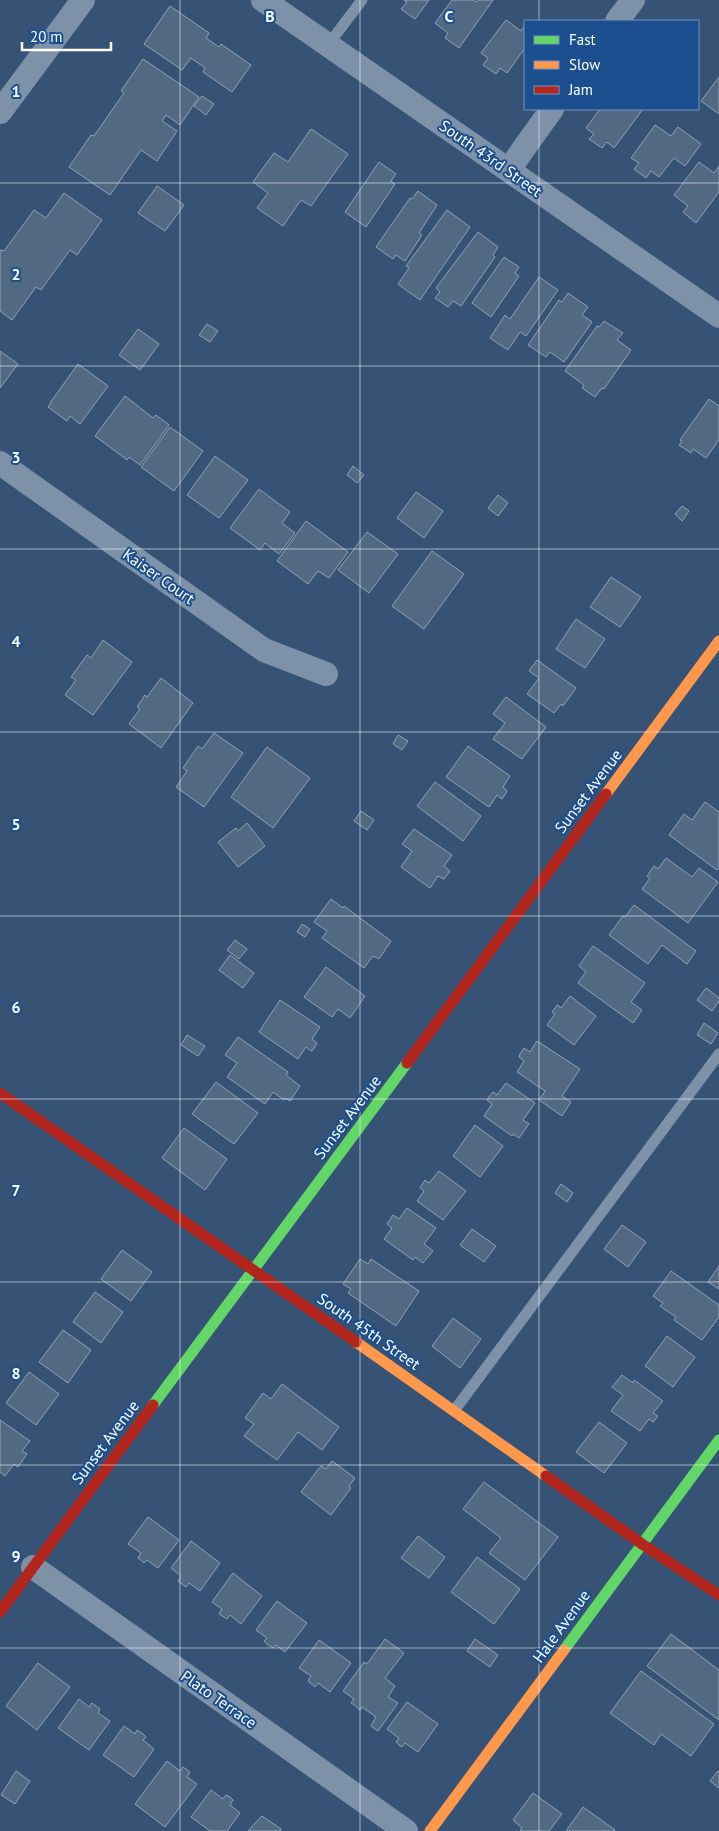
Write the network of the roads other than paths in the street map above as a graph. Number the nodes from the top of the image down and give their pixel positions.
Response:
1 (83, 0) edge
2 (263, 0) edge
3 (362, 0) edge
4 (633, 0) edge
5 (618, 20) edge
6 (328, 45) junction
7 (551, 110) edge
8 (0, 112) edge
9 (509, 170) junction
10 (719, 316) edge
11 (0, 463) edge
12 (719, 641) edge
13 (326, 674) dead end
14 (719, 1054) edge
15 (0, 1093) edge
16 (253, 1270) junction
17 (454, 1410) junction
18 (719, 1440) edge
19 (642, 1544) junction
20 (33, 1567) junction
21 (719, 1594) edge
22 (0, 1612) edge
23 (406, 1831) edge
24 (430, 1831) edge

1 - 8 street
2 - 6 street, South 43rd Street
3 - 6 lane
4 - 5 street
6 - 9 street, South 43rd Street
7 - 9 street
9 - 10 street, South 43rd Street
11 - 13 street, Kaiser Court
12 - 16 street, Sunset Avenue
14 - 17 lane
15 - 16 street, South 45th Street
16 - 17 street, South 45th Street
16 - 20 street, Sunset Avenue
17 - 19 street, South 45th Street
18 - 19 street, Hale Avenue
19 - 21 street, South 45th Street
19 - 24 street, Hale Avenue
20 - 22 street, Sunset Avenue
20 - 23 street, Plato Terrace

